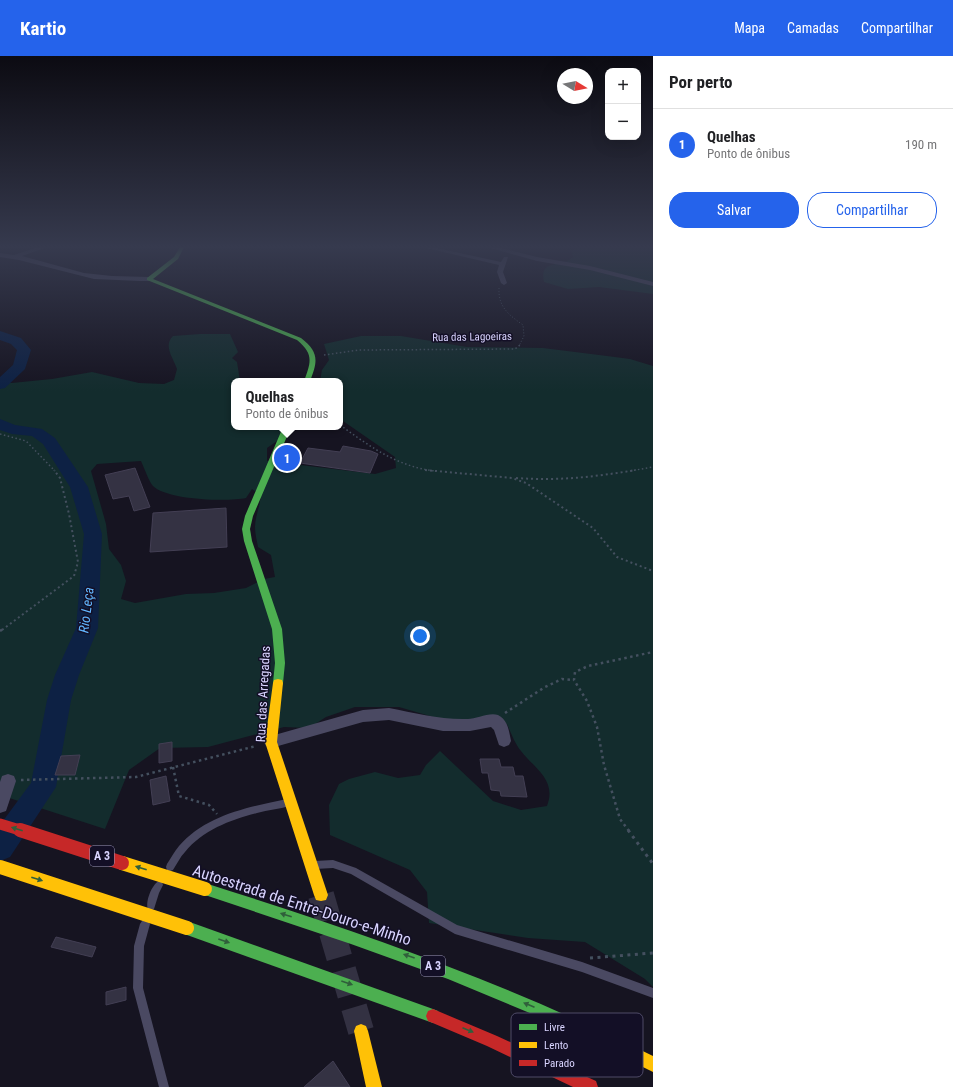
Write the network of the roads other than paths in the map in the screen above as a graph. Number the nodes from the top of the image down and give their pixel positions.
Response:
1 (189, 295) edge
2 (308, 378) edge
3 (286, 430) edge
4 (504, 741) dead end
5 (271, 742) junction
6 (8, 781) dead end
7 (291, 802) junction
8 (0, 806) edge
9 (0, 824) edge
10 (311, 865) junction
11 (0, 867) edge
12 (321, 895) tunnel mouth
13 (653, 993) edge
14 (546, 1013) edge
15 (361, 1031) tunnel mouth
16 (511, 1049) edge
17 (643, 1059) edge
18 (653, 1064) edge
19 (569, 1077) edge
20 (164, 1087) edge
21 (374, 1087) edge
22 (590, 1087) edge

1 - 2 main road
3 - 5 main road, Rua das Arregadas
4 - 5 street
5 - 7 main road, Rua das Arregadas
6 - 8 street
7 - 10 main road, Rua das Arregadas
7 - 20 lane
14 -> 9 main road, Autoestrada de Entre-Douro-e-Minho / A 3, bridge
10 - 12 main road, Rua das Arregadas
10 - 13 lane
11 -> 16 main road, bridge
15 - 21 main road
18 -> 17 main road, Autoestrada de Entre-Douro-e-Minho / A 3, bridge
19 -> 22 main road, bridge

